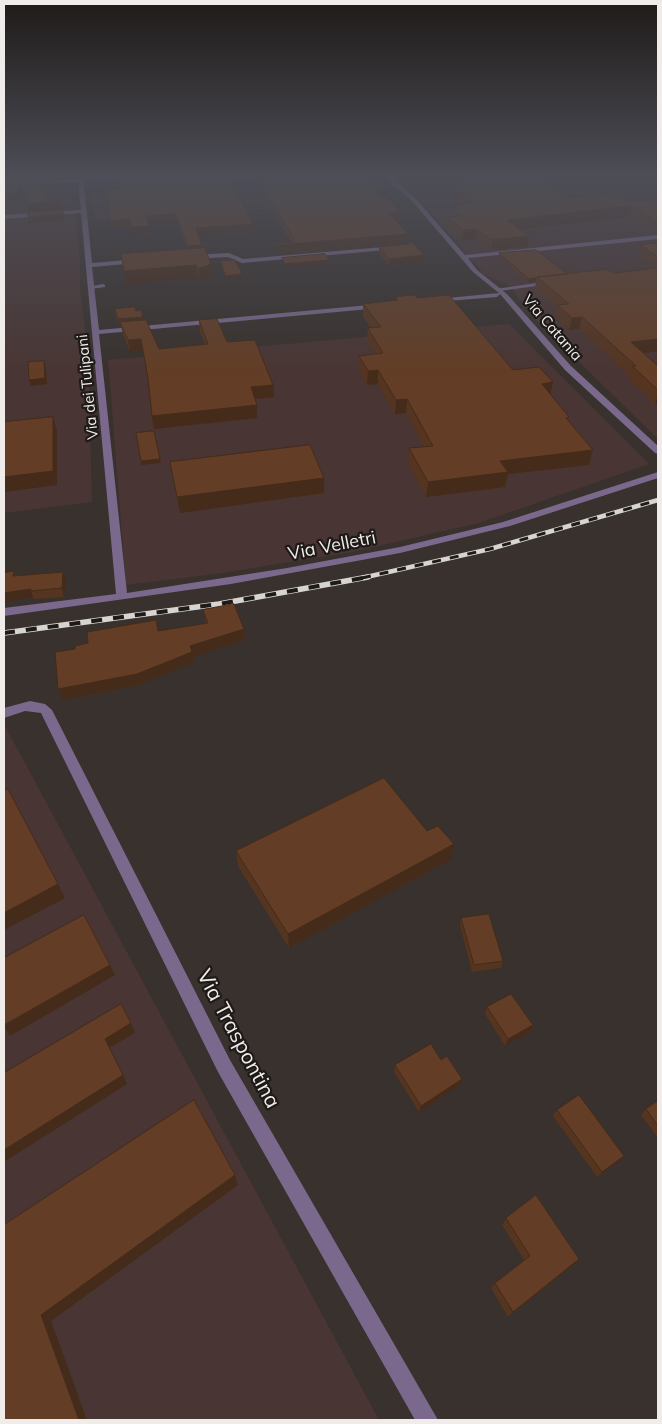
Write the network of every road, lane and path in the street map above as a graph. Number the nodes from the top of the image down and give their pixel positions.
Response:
1 (87, 241) edge
2 (450, 241) edge
3 (615, 241) edge
4 (407, 247) edge
5 (464, 257) junction
6 (185, 258) edge
7 (148, 260) edge
8 (89, 265) junction
9 (560, 281) edge
10 (103, 286) dead end
11 (90, 287) junction
12 (498, 292) junction
13 (429, 301) edge
14 (390, 305) edge
15 (96, 332) junction
16 (658, 451) edge
17 (658, 475) edge
18 (122, 597) junction
19 (4, 612) edge
20 (4, 713) edge
21 (427, 1420) edge

1 - 8 street, Via dei Tulipani
2 - 5 street, Via Catania
3 - 5 street
4 - 6 street
5 - 12 street, Via Catania
7 - 8 street
8 - 11 street, Via dei Tulipani
9 - 12 lane
10 - 11 lane
11 - 15 street, Via dei Tulipani
12 - 13 street
12 - 16 street, Via Catania
14 - 15 street
15 - 18 street, Via dei Tulipani
17 - 18 street, Via Velletri
18 - 19 street, Via Velletri
20 - 21 street, Via Traspontina

